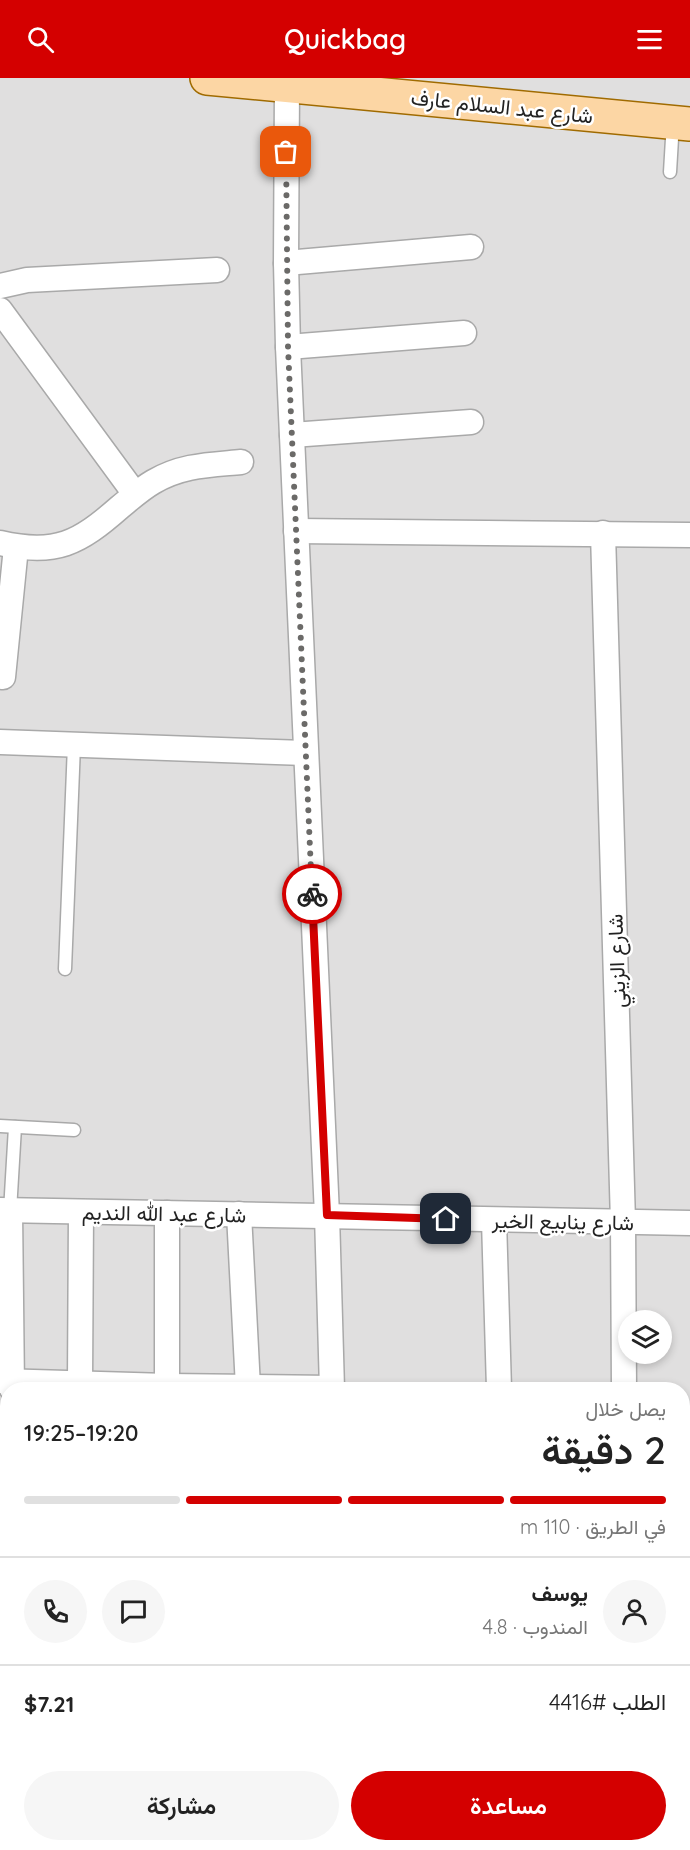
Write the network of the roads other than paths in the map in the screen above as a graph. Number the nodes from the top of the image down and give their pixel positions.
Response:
1 (207, 78) edge
2 (286, 85) junction
3 (681, 123) edge
4 (670, 172) dead end
5 (471, 247) dead end
6 (286, 262) junction
7 (217, 270) dead end
8 (0, 286) edge
9 (0, 310) edge
10 (464, 333) dead end
11 (288, 347) junction
12 (471, 422) dead end
13 (292, 435) junction
14 (241, 462) dead end
15 (135, 494) junction
16 (296, 531) junction
17 (603, 533) junction
18 (690, 535) edge
19 (8, 545) edge
20 (3, 677) dead end
21 (0, 742) edge
22 (75, 745) junction
23 (305, 753) junction
24 (65, 969) dead end
25 (0, 1126) edge
26 (15, 1127) junction
27 (74, 1130) dead end
28 (5, 1210) edge
29 (81, 1212) junction
30 (167, 1213) junction
31 (239, 1214) junction
32 (327, 1215) junction
33 (494, 1220) junction
34 (622, 1222) junction
35 (690, 1223) edge
36 (8, 1382) edge
37 (80, 1382) edge
38 (167, 1382) edge
39 (248, 1382) edge
40 (332, 1382) edge
41 (499, 1382) edge
42 (624, 1382) edge

1 - 2 main road, شارع عبد السلام عارف
2 - 3 main road, شارع عبد السلام عارف
2 - 6 street
3 - 4 lane
5 - 6 street
6 - 11 street
7 - 8 street
9 - 15 street
10 - 11 street
11 - 13 street
12 - 13 street
13 - 16 street
14 - 15 street
15 - 19 street
16 - 17 street
16 - 23 street
17 - 18 street
17 - 34 street, شارع الزيني
19 - 20 street
21 - 22 street
22 - 23 street
22 - 24 lane
23 - 32 street
25 - 26 lane
26 - 27 lane
26 - 28 lane
28 - 29 street, شارع عبد الله النديم
28 - 36 street
29 - 30 street, شارع عبد الله النديم
29 - 37 street
30 - 31 street, شارع عبد الله النديم
30 - 38 street
31 - 32 street, شارع عبد الله النديم
31 - 39 street
32 - 33 street, شارع ينابيع الخير
32 - 40 street
33 - 34 street, شارع ينابيع الخير
33 - 41 street
34 - 35 street, شارع ينابيع الخير
34 - 42 street, شارع الزيني

